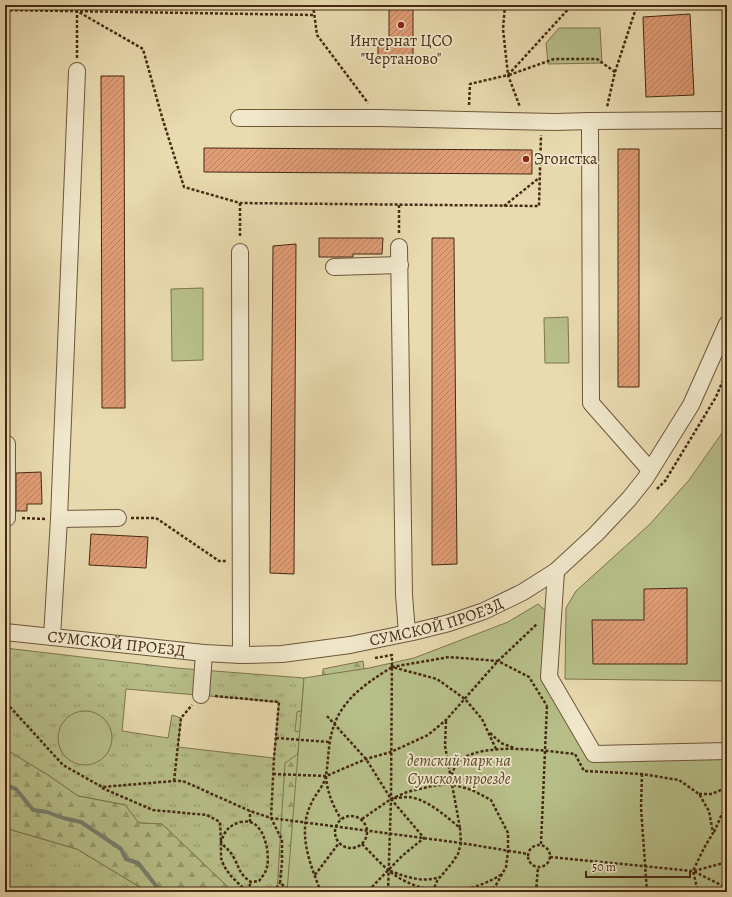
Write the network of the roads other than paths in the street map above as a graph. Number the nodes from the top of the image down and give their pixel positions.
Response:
1 (76, 71) road end
2 (239, 118) dead end
3 (727, 120) edge
4 (590, 121) junction
5 (399, 248) road end
6 (240, 252) road end
7 (400, 265) junction
8 (334, 267) dead end
9 (727, 324) edge
10 (6, 444) dead end
11 (650, 470) junction
12 (6, 518) edge
13 (118, 518) road end
14 (59, 519) junction
15 (556, 571) junction
16 (5, 632) edge
17 (407, 633) junction
18 (52, 637) junction
19 (204, 653) junction
20 (241, 655) junction
21 (201, 695) road end
22 (727, 751) edge

1 - 14 street
2 - 4 street
3 - 4 street
4 - 11 street
5 - 7 street
6 - 20 street
7 - 8 street
7 - 17 street
9 - 11 street, СУМСКОЙ ПРОЕЗД
10 - 12 street
11 - 15 street, СУМСКОЙ ПРОЕЗД
13 - 14 street
14 - 18 street
15 - 17 street, СУМСКОЙ ПРОЕЗД
15 - 22 street
16 - 18 street, СУМСКОЙ ПРОЕЗД
17 - 20 street, СУМСКОЙ ПРОЕЗД
18 - 19 street, СУМСКОЙ ПРОЕЗД
19 - 20 street, СУМСКОЙ ПРОЕЗД
19 - 21 street

